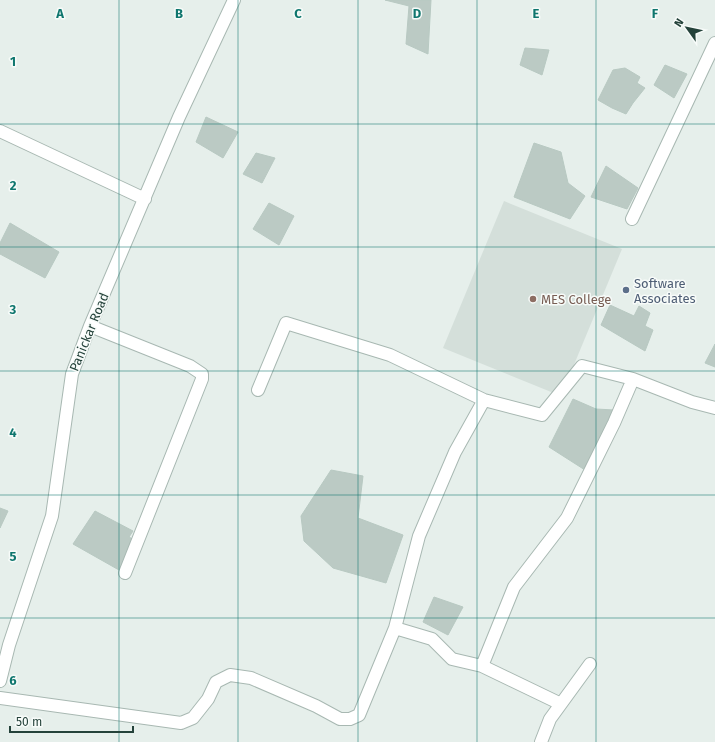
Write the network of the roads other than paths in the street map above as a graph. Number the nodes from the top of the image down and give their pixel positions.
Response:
1 (234, 0) edge
2 (715, 43) edge
3 (0, 131) edge
4 (145, 199) junction
5 (632, 219) dead end
6 (90, 326) junction
7 (633, 379) junction
8 (258, 390) dead end
9 (484, 400) junction
10 (715, 408) edge
11 (125, 572) dead end
12 (395, 628) junction
13 (590, 664) dead end
14 (482, 666) junction
15 (0, 681) edge
16 (0, 698) edge
17 (561, 704) junction
18 (541, 742) edge

1 - 4 street, Panickar Road
2 - 5 street
3 - 4 street
4 - 6 street, Panickar Road
6 - 11 street
6 - 15 street, Panickar Road
7 - 9 street
7 - 10 street
7 - 14 street
8 - 9 street
9 - 12 street
12 - 14 street
12 - 16 street
13 - 17 street
14 - 17 street
17 - 18 street

